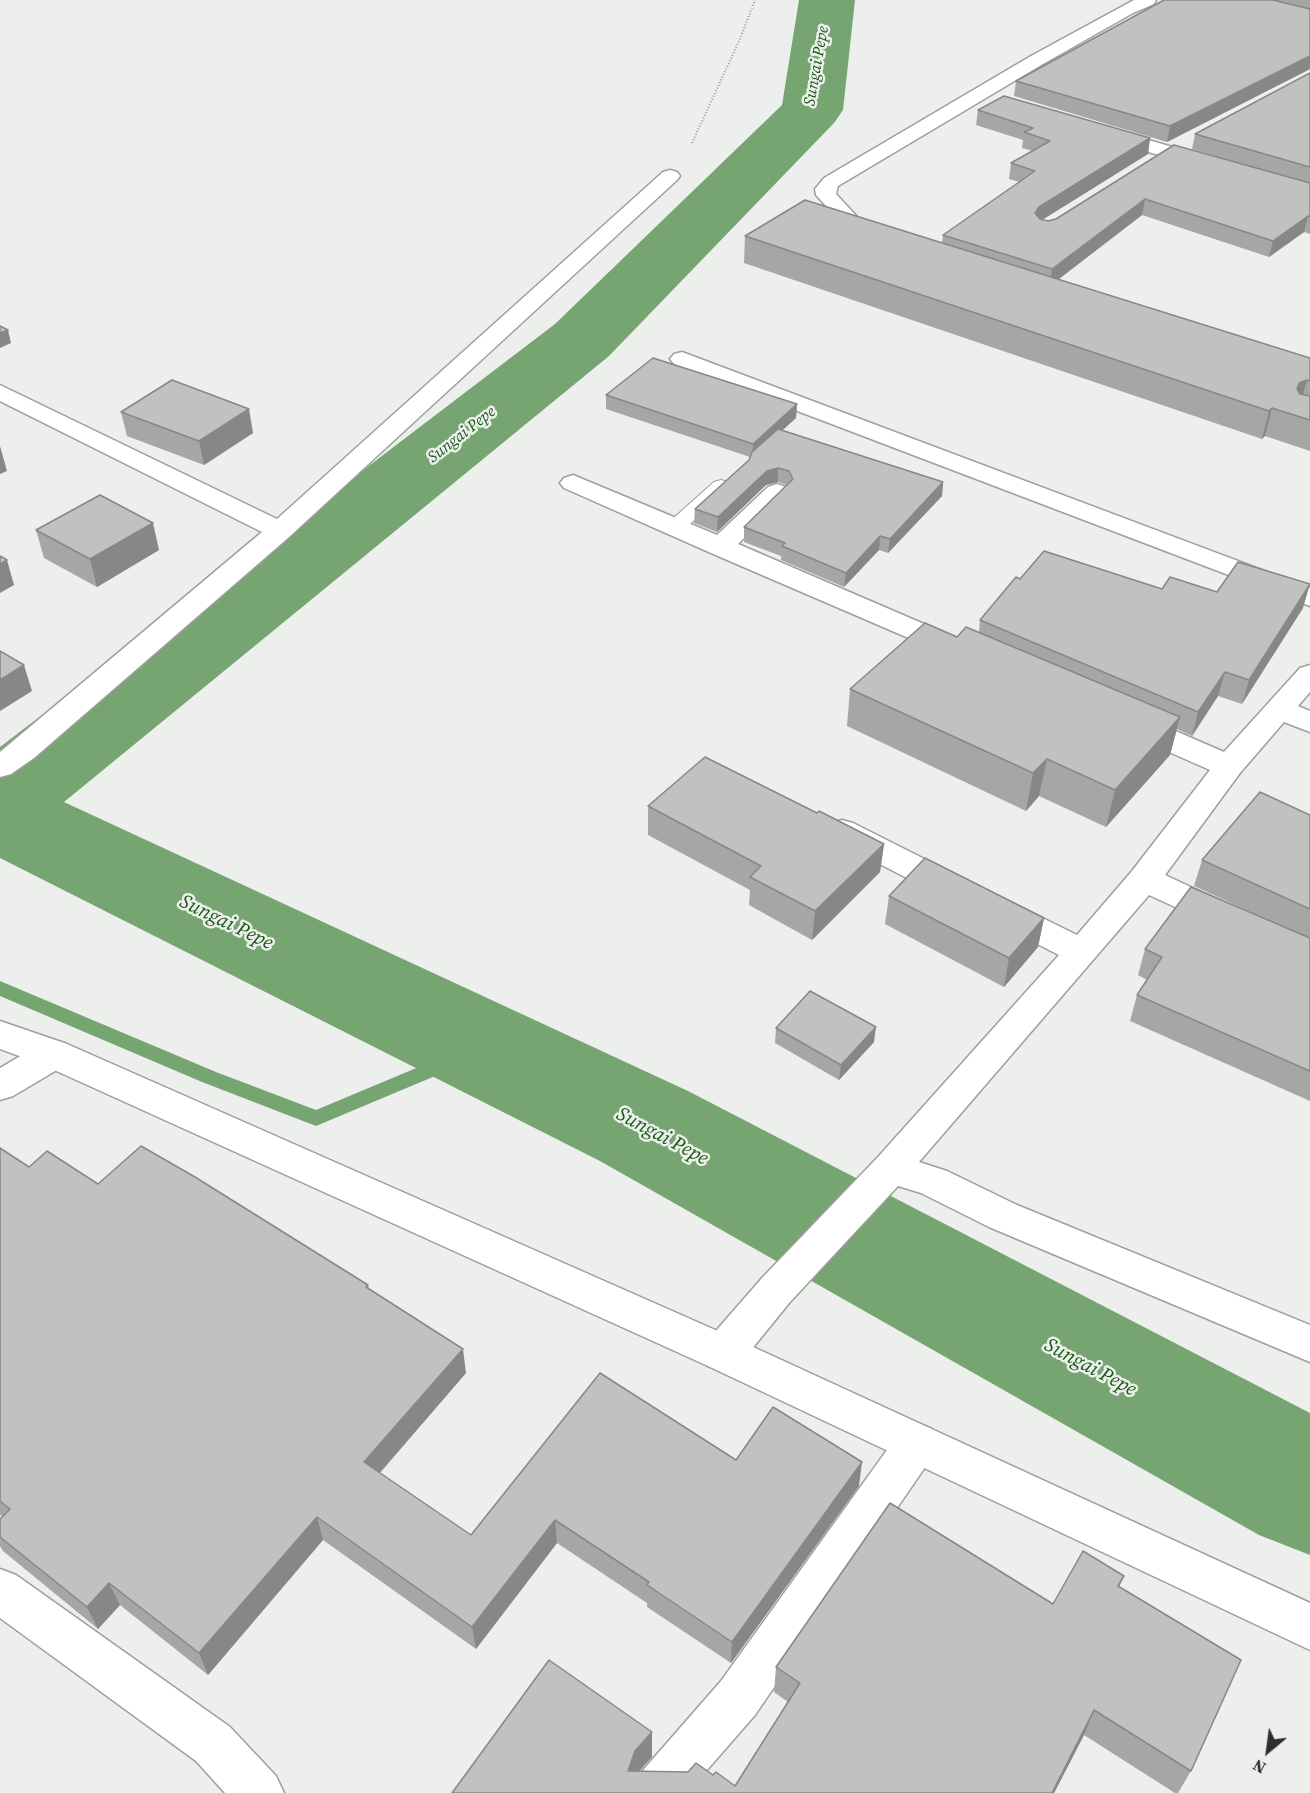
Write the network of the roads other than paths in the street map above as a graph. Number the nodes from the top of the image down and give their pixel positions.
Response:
1 (1148, 0) edge
2 (978, 96) junction
3 (1000, 103) edge
4 (1090, 129) edge
5 (1188, 141) dead end
6 (1167, 152) junction
7 (1148, 164) edge
8 (1222, 167) edge
9 (670, 176) road end
10 (893, 246) edge
11 (682, 358) dead end
12 (0, 392) edge
13 (732, 476) edge
14 (573, 483) dead end
15 (777, 492) edge
16 (675, 528) junction
17 (280, 531) junction
18 (720, 547) junction
19 (1310, 598) edge
20 (980, 659) edge
21 (1310, 674) edge
22 (1278, 709) junction
23 (1110, 714) edge
24 (1310, 722) edge
25 (8, 752) edge
26 (1229, 766) junction
27 (820, 821) edge
28 (1144, 879) junction
29 (1248, 927) edge
30 (1082, 952) junction
31 (0, 1035) edge
32 (54, 1054) junction
33 (0, 1086) edge
34 (891, 1168) junction
35 (1310, 1344) edge
36 (723, 1353) junction
37 (917, 1443) junction
38 (0, 1591) edge
39 (1310, 1627) edge
40 (259, 1793) edge
41 (655, 1793) edge

1 - 2 street
2 - 3 street
2 - 10 street
4 - 6 street
5 - 6 street
6 - 7 street
6 - 8 street
9 - 17 street
11 - 19 street
12 - 17 street
13 - 16 lane
14 - 16 street
15 - 18 street
16 - 18 street
17 - 25 street
18 - 20 street
21 - 22 street
22 - 24 street
22 - 26 street
23 - 26 street
26 - 28 street
27 - 30 street
28 - 29 street
28 - 30 street
30 - 34 street
31 - 32 street
32 - 33 street
32 - 36 street
34 - 35 street
34 - 36 street
36 - 37 street
37 - 39 street
37 - 41 street
38 - 40 street

